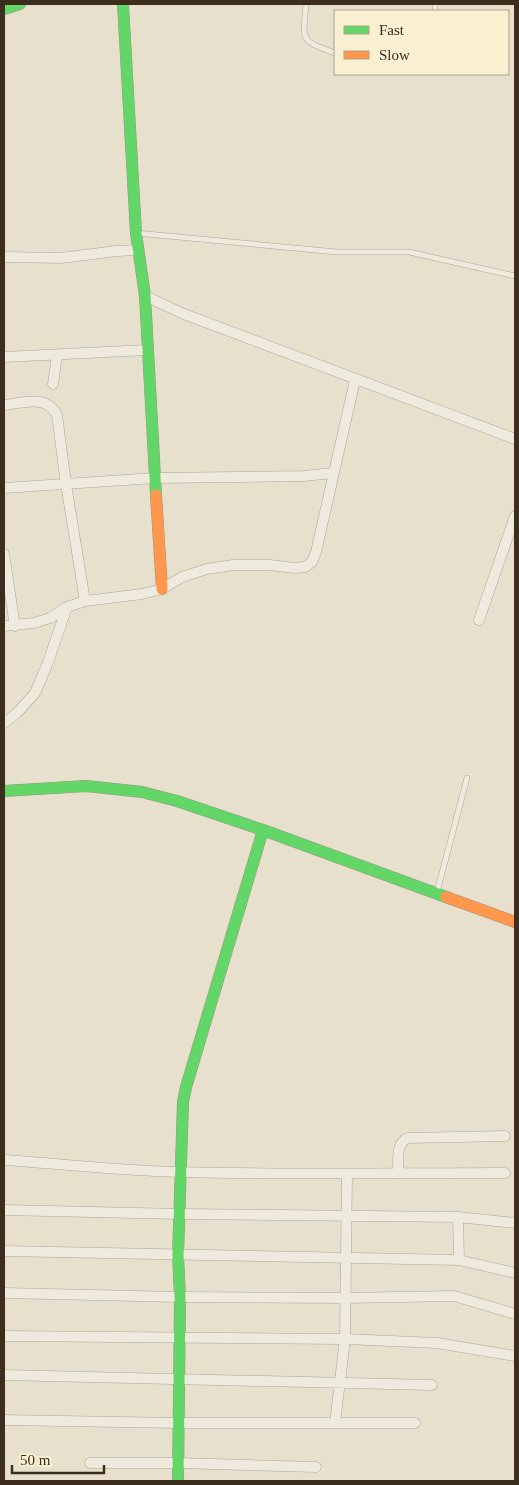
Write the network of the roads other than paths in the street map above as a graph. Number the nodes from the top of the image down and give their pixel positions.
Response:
1 (20, 4) edge
2 (124, 4) edge
3 (306, 4) edge
4 (4, 9) edge
5 (334, 53) edge
6 (136, 233) junction
7 (138, 250) junction
8 (4, 257) edge
9 (515, 276) edge
10 (145, 296) junction
11 (147, 350) junction
12 (57, 355) junction
13 (4, 357) edge
14 (355, 380) junction
15 (53, 384) dead end
16 (4, 405) edge
17 (515, 439) edge
18 (332, 473) junction
19 (155, 478) junction
20 (66, 484) junction
21 (4, 488) edge
22 (515, 516) edge
23 (4, 554) edge
24 (162, 589) junction
25 (85, 601) junction
26 (67, 607) junction
27 (479, 620) dead end
28 (4, 626) edge
29 (15, 626) junction
30 (4, 723) edge
31 (467, 778) dead end
32 (4, 791) edge
33 (264, 830) junction
34 (437, 892) junction
35 (515, 922) edge
36 (505, 1136) dead end
37 (4, 1160) edge
38 (180, 1172) junction
39 (398, 1173) junction
40 (505, 1173) dead end
41 (347, 1175) junction
42 (4, 1210) edge
43 (180, 1214) junction
44 (347, 1215) junction
45 (458, 1217) junction
46 (515, 1223) edge
47 (4, 1251) edge
48 (178, 1255) junction
49 (346, 1258) junction
50 (459, 1260) junction
51 (515, 1273) edge
52 (4, 1292) edge
53 (180, 1297) junction
54 (345, 1298) junction
55 (515, 1314) edge
56 (4, 1336) edge
57 (179, 1338) junction
58 (345, 1339) junction
59 (515, 1356) edge
60 (4, 1375) edge
61 (178, 1380) junction
62 (340, 1383) junction
63 (432, 1385) dead end
64 (4, 1420) edge
65 (335, 1423) junction
66 (415, 1423) dead end
67 (178, 1424) junction
68 (90, 1463) dead end
69 (178, 1463) junction
70 (316, 1467) dead end
71 (178, 1481) edge

1 - 4 street
2 - 6 street
3 - 5 lane
6 - 7 street
6 - 9 lane
7 - 8 street
7 - 10 street
10 - 11 street
10 - 14 street
11 - 12 street
11 - 19 street
12 - 13 street
12 - 15 street
14 - 17 street
14 - 18 street
16 - 20 street
18 - 19 street
18 - 24 street
19 - 20 street
19 - 24 street
20 - 21 street
20 - 25 street
22 - 27 street
23 - 29 street
24 - 25 street
25 - 26 street
26 - 29 street
26 - 30 street
28 - 29 street
31 - 34 lane
32 - 33 street
33 - 34 street
33 - 38 street
34 - 35 street
36 - 39 street
37 - 38 street
38 - 41 street
38 - 43 street
39 - 40 street
39 - 41 street
41 - 44 street
42 - 43 street
43 - 44 street
43 - 48 street
44 - 45 street
44 - 49 street
45 - 46 street
45 - 50 street
47 - 48 street
48 - 49 street
48 - 53 street
49 - 50 street
49 - 54 street
50 - 51 street
52 - 53 street
53 - 54 street
53 - 57 street
54 - 55 street
54 - 58 street
56 - 57 street
57 - 58 street
57 - 61 street
58 - 59 street
58 - 62 street
60 - 61 street
61 - 62 street
61 - 67 street
62 - 63 street
62 - 65 street
64 - 67 street
65 - 66 street
65 - 67 street
67 - 69 street
68 - 69 street
69 - 70 street
69 - 71 street

